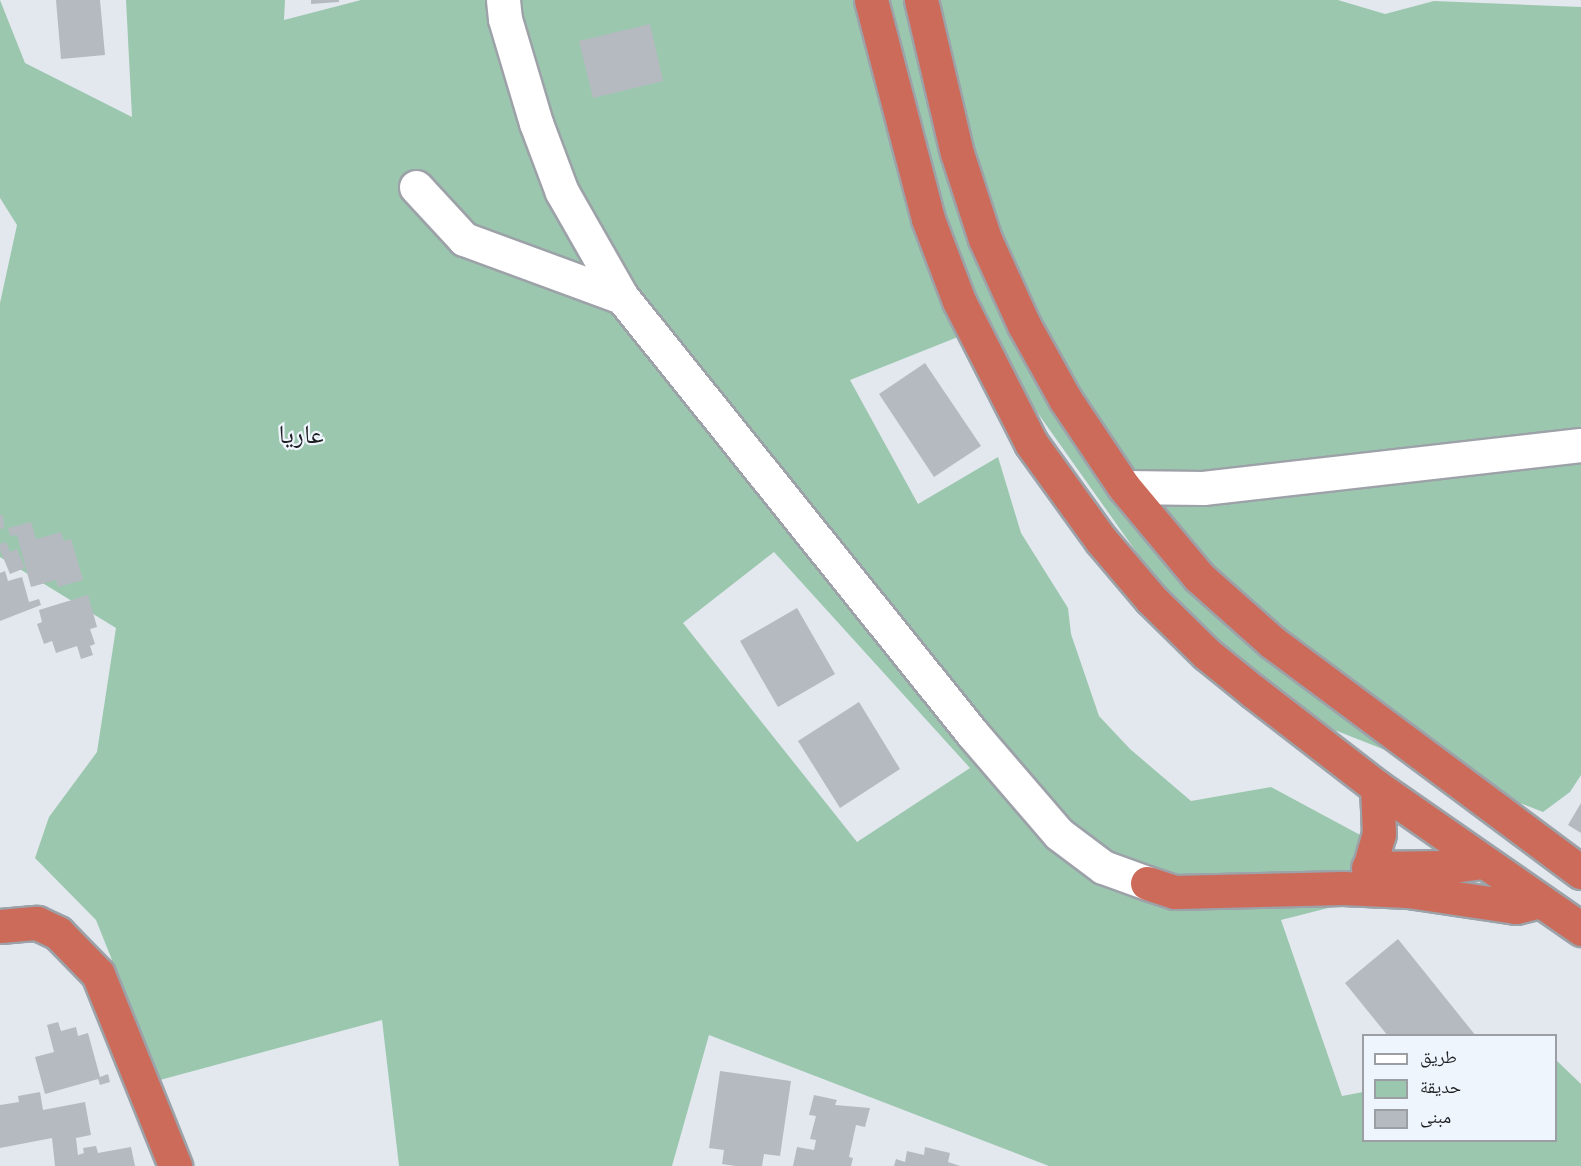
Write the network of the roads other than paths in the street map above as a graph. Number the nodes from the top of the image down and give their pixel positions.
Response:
1 (503, 0) edge
2 (871, 0) edge
3 (921, 0) edge
4 (416, 187) dead end
5 (622, 297) junction
6 (1581, 445) edge
7 (1124, 487) junction
8 (1377, 786) junction
9 (1482, 862) junction
10 (1369, 868) junction
11 (1581, 872) edge
12 (1147, 883) junction
13 (1540, 901) junction
14 (0, 926) edge
15 (1581, 929) edge
16 (175, 1166) edge

1 - 5 street
2 - 8 highway
3 - 7 highway
4 - 5 street
5 - 12 street
6 - 7 street
7 - 11 highway
8 - 9 highway
8 - 10 highway
9 - 10 highway
9 - 13 highway
10 - 12 highway
12 - 13 highway
13 - 15 highway
14 - 16 highway

